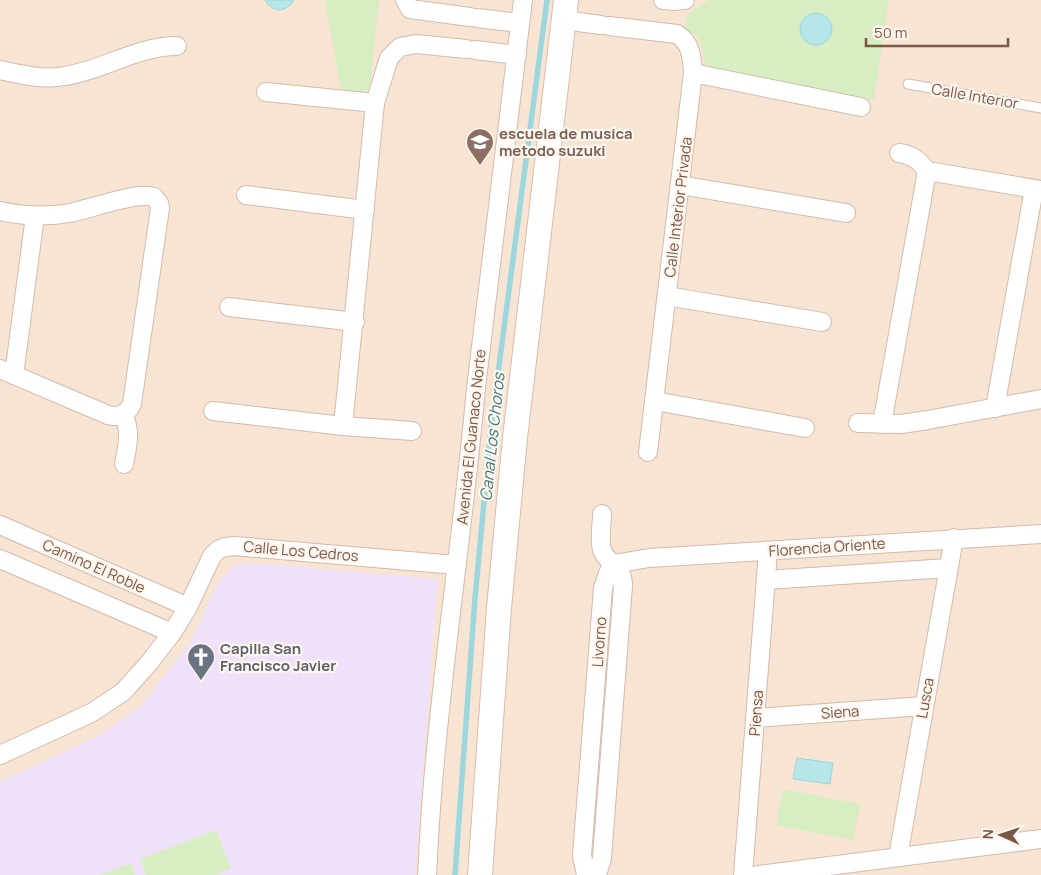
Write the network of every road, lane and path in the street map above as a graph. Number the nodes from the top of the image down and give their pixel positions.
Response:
1 (405, 0) edge
2 (523, 0) edge
3 (663, 0) edge
4 (685, 0) edge
5 (564, 10) edge
6 (520, 23) junction
7 (177, 46) dead end
8 (517, 55) junction
9 (0, 70) edge
10 (693, 73) junction
11 (908, 84) dead end
12 (266, 92) dead end
13 (375, 103) junction
14 (862, 107) dead end
15 (1041, 108) edge
16 (899, 153) dead end
17 (927, 171) junction
18 (680, 186) junction
19 (1037, 189) edge
20 (246, 195) dead end
21 (365, 210) junction
22 (0, 212) edge
23 (846, 213) dead end
24 (35, 216) junction
25 (668, 296) junction
26 (229, 307) dead end
27 (354, 322) junction
28 (822, 322) dead end
29 (7, 372) edge
30 (1041, 399) edge
31 (655, 401) junction
32 (995, 408) junction
33 (213, 411) dead end
34 (123, 415) junction
35 (858, 424) dead end
36 (882, 424) junction
37 (343, 426) junction
38 (805, 428) dead end
39 (412, 431) dead end
40 (648, 452) dead end
41 (124, 464) dead end
42 (602, 514) dead end
43 (0, 525) edge
44 (1041, 534) edge
45 (954, 538) junction
46 (768, 551) junction
47 (0, 559) edge
48 (614, 564) junction
49 (456, 565) junction
50 (948, 568) junction
51 (766, 580) junction
52 (188, 607) junction
53 (172, 633) junction
54 (924, 706) junction
55 (755, 718) junction
56 (613, 722) junction
57 (593, 723) junction
58 (0, 755) edge
59 (1041, 839) edge
60 (898, 857) junction
61 (832, 870) edge
62 (806, 872) edge
63 (427, 875) edge
64 (480, 875) edge
65 (586, 875) edge
66 (597, 875) edge
67 (743, 875) edge
68 (758, 875) edge

1 - 6 street
2 - 6 street, Avenida El Guanaco Norte
3 - 4 street
5 - 10 street, Calle Interior Privada
5 - 64 street
6 - 8 street, Avenida El Guanaco Norte
7 - 9 street
8 - 13 street
8 - 49 street, Avenida El Guanaco Norte
10 - 14 street
10 - 18 street, Calle Interior Privada
11 - 15 lane, Calle Interior
12 - 13 street
13 - 21 street
16 - 17 street
17 - 19 street
17 - 36 street
18 - 23 street
18 - 25 street, Calle Interior Privada
19 - 32 street
20 - 21 street
21 - 27 street
22 - 24 street
24 - 29 street
24 - 34 street
25 - 28 street
25 - 31 street, Calle Interior Privada
26 - 27 street
27 - 37 street
29 - 34 street
30 - 32 street
31 - 38 street
31 - 40 street, Calle Interior Privada
32 - 36 street
33 - 37 street
34 - 41 street
35 - 36 street
37 - 39 street
42 - 48 street, Livorno
43 - 52 street, Camino El Roble
44 - 45 street, Florencia Oriente
45 - 46 street, Florencia Oriente
45 - 50 street, Lusca
46 - 48 street, Florencia Oriente
46 - 51 street, Piensa
47 - 53 street, Camino El Roble
48 - 56 street, Livorno
48 - 57 street, Livorno
49 - 52 street, Calle Los Cedros
49 - 63 street, Avenida El Guanaco Norte
50 - 51 street, Florencia Oriente
50 - 54 street, Lusca
51 - 55 street, Piensa
52 - 53 street, Calle Los Cedros
53 - 58 street, Calle Los Cedros
54 - 55 street, Siena
54 - 60 street, Lusca
55 - 67 street, Piensa
56 - 57 street
56 - 66 street, Livorno
57 - 65 street, Livorno
59 - 60 street
60 - 61 street
61 - 62 street
62 - 68 street

